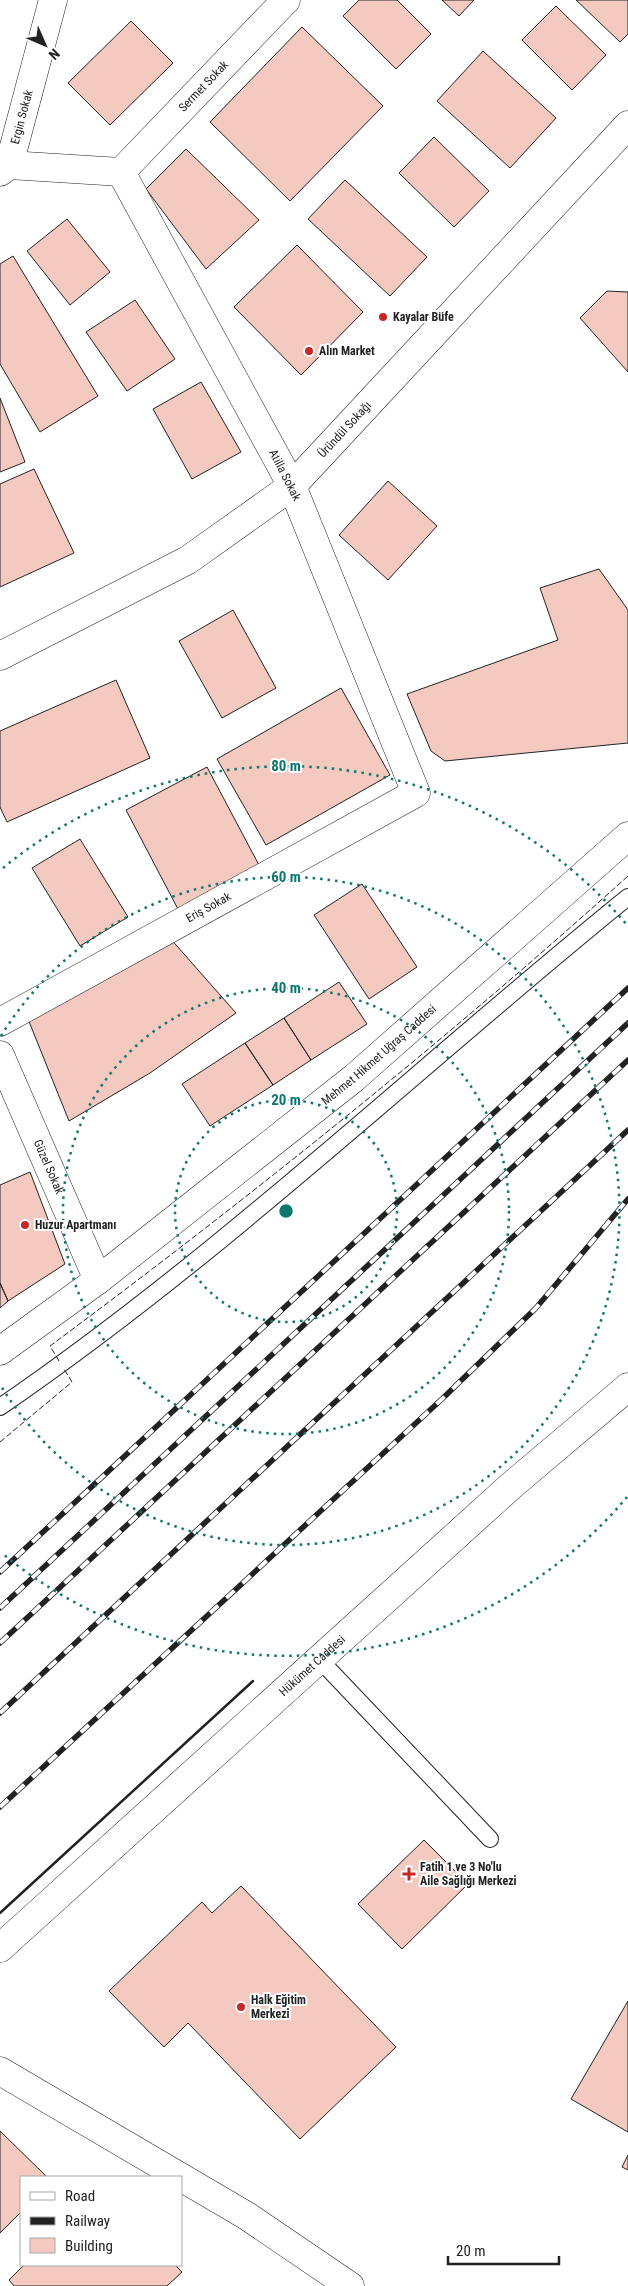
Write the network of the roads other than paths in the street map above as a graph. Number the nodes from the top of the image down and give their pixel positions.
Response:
1 (53, 0) edge
2 (286, 0) edge
3 (628, 125) edge
4 (5, 169) edge
5 (121, 172) junction
6 (292, 486) junction
7 (0, 656) edge
8 (416, 793) joint
9 (628, 836) edge
10 (628, 897) edge
11 (0, 1022) edge
12 (0, 1055) edge
13 (98, 1280) junction
14 (0, 1351) edge
15 (628, 1386) edge
16 (0, 1408) edge
17 (319, 1659) junction
18 (490, 1839) dead end
19 (0, 1948) edge
20 (0, 2070) edge
21 (179, 2176) edge
22 (182, 2178) edge
23 (350, 2286) edge

1 - 4 street, Ergin Sokak
2 - 5 street, Sermet Sokak
3 - 6 street, Üründül Sokağı
4 - 5 street
5 - 6 street, Atilla Sokak
6 - 7 street, Üründül Sokağı
6 - 8 street, Atilla Sokak
8 - 11 street, Eriş Sokak
9 - 13 street, Mehmet Hikmet Uğraş Caddesi
10 - 16 lane
12 - 13 street, Güzel Sokak
13 - 14 street, Mehmet Hikmet Uğraş Caddesi
15 - 17 street, Hükümet Caddesi
17 - 18 lane
17 - 19 street, Hükümet Caddesi
20 - 21 street
22 - 23 street

